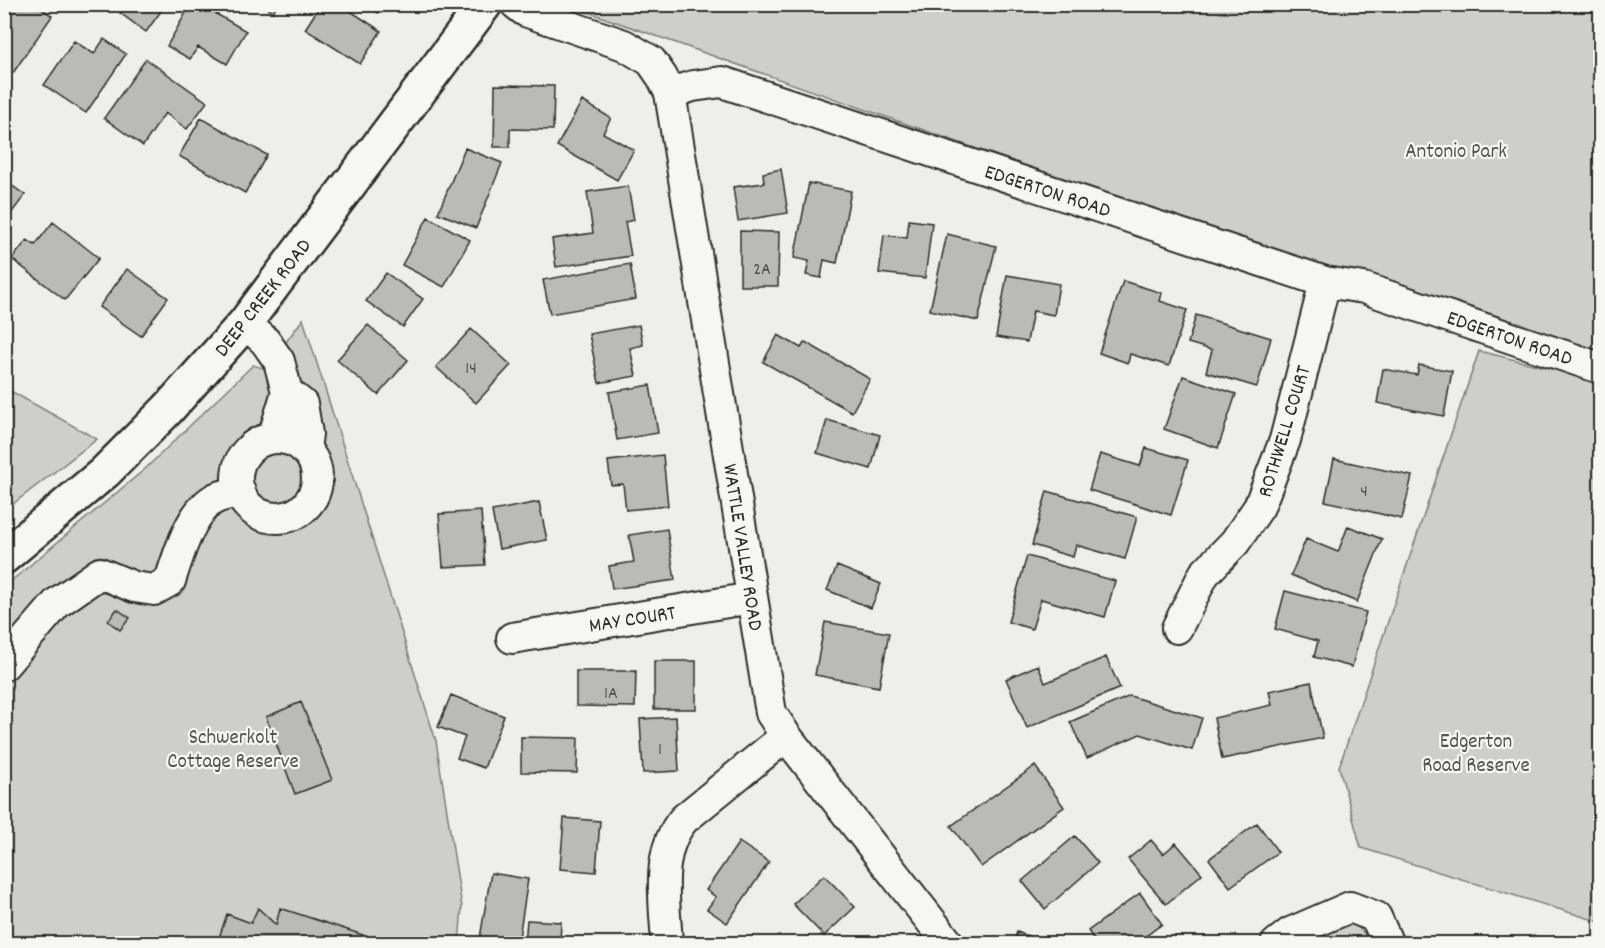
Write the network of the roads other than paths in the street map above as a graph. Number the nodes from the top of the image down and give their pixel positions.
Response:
1 (485, 4) edge
2 (516, 4) edge
3 (670, 93) junction
4 (1325, 282) junction
5 (245, 323) junction
6 (1600, 368) edge
7 (287, 392) junction
8 (273, 438) junction
9 (305, 450) junction
10 (240, 491) junction
11 (4, 557) edge
12 (752, 598) junction
13 (1177, 628) dead end
14 (512, 638) dead end
15 (4, 665) edge
16 (786, 736) junction
17 (667, 944) edge
18 (949, 944) edge
19 (1276, 944) edge
20 (1388, 944) edge

1 - 5 main road, DEEP CREEK ROAD
2 - 3 street
3 - 4 street, EDGERTON ROAD
3 - 12 street, WATTLE VALLEY ROAD
4 - 6 street, EDGERTON ROAD
4 - 13 street, ROTHWELL COURT
5 - 7 street
5 - 11 main road, DEEP CREEK ROAD
7 - 8 street
7 - 9 street
8 - 9 street
8 - 10 street
9 - 10 street
10 - 15 street
12 - 14 street, MAY COURT
12 - 16 street, WATTLE VALLEY ROAD
16 - 17 street
16 - 18 street, WATTLE VALLEY ROAD
19 - 20 street

